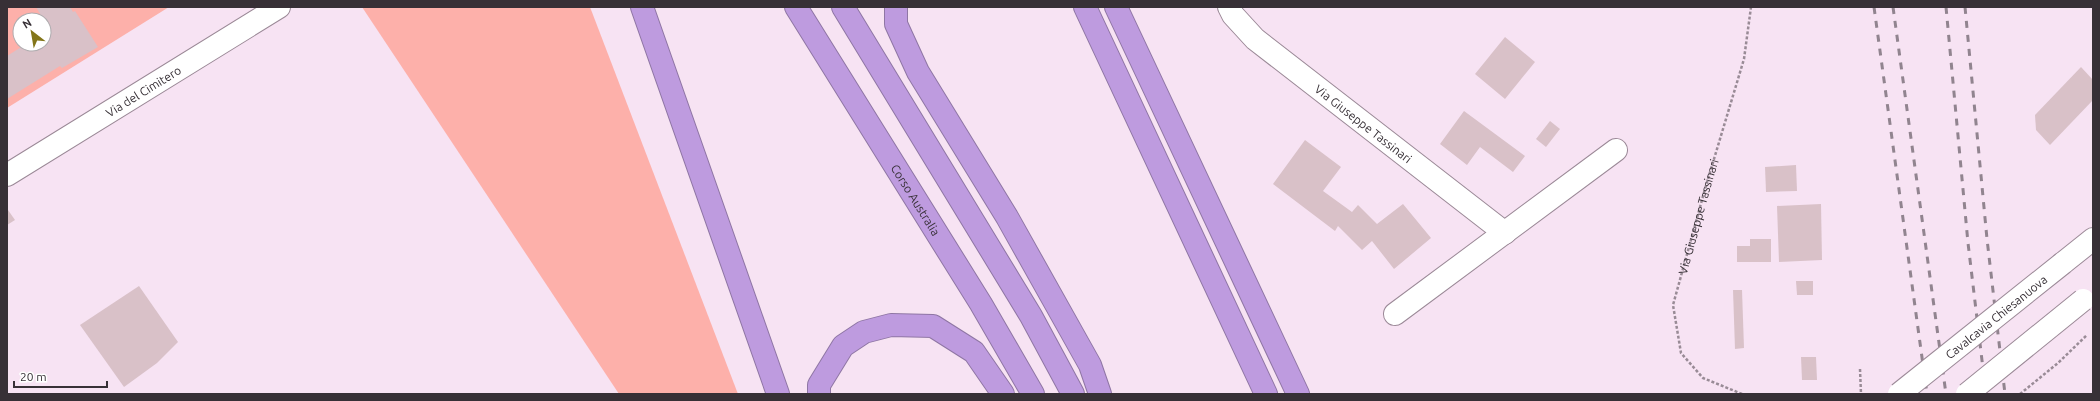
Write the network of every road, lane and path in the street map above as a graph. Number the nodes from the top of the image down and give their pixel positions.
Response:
1 (279, 7) edge
2 (642, 7) edge
3 (796, 7) edge
4 (843, 7) edge
5 (896, 7) edge
6 (1085, 7) edge
7 (1116, 7) edge
8 (1229, 7) edge
9 (1751, 7) edge
10 (1616, 150) dead end
11 (7, 175) edge
12 (1506, 233) junction
13 (2093, 239) edge
14 (2088, 295) edge
15 (1395, 314) dead end
16 (2088, 333) dead end
17 (1860, 369) dead end
18 (778, 394) edge
19 (819, 394) edge
20 (1003, 394) edge
21 (1033, 394) edge
22 (1073, 394) edge
23 (1100, 394) edge
24 (1266, 394) edge
25 (1298, 394) edge
26 (1742, 394) edge
27 (1861, 394) edge
28 (1899, 394) edge
29 (1967, 394) edge
30 (2020, 394) edge

1 - 11 street, Via del Cimitero
2 - 18 highway
3 - 21 highway, Corso Australia
4 - 22 highway
5 - 23 highway
6 - 24 highway
7 - 25 highway
8 - 12 street, Via Giuseppe Tassinari
9 - 26 path, Via Giuseppe Tassinari
10 - 12 street
12 - 15 street
13 - 28 street, Cavalcavia Chiesanuova, bridge
14 - 29 street, bridge
16 - 30 path
17 - 27 path
19 - 20 highway

